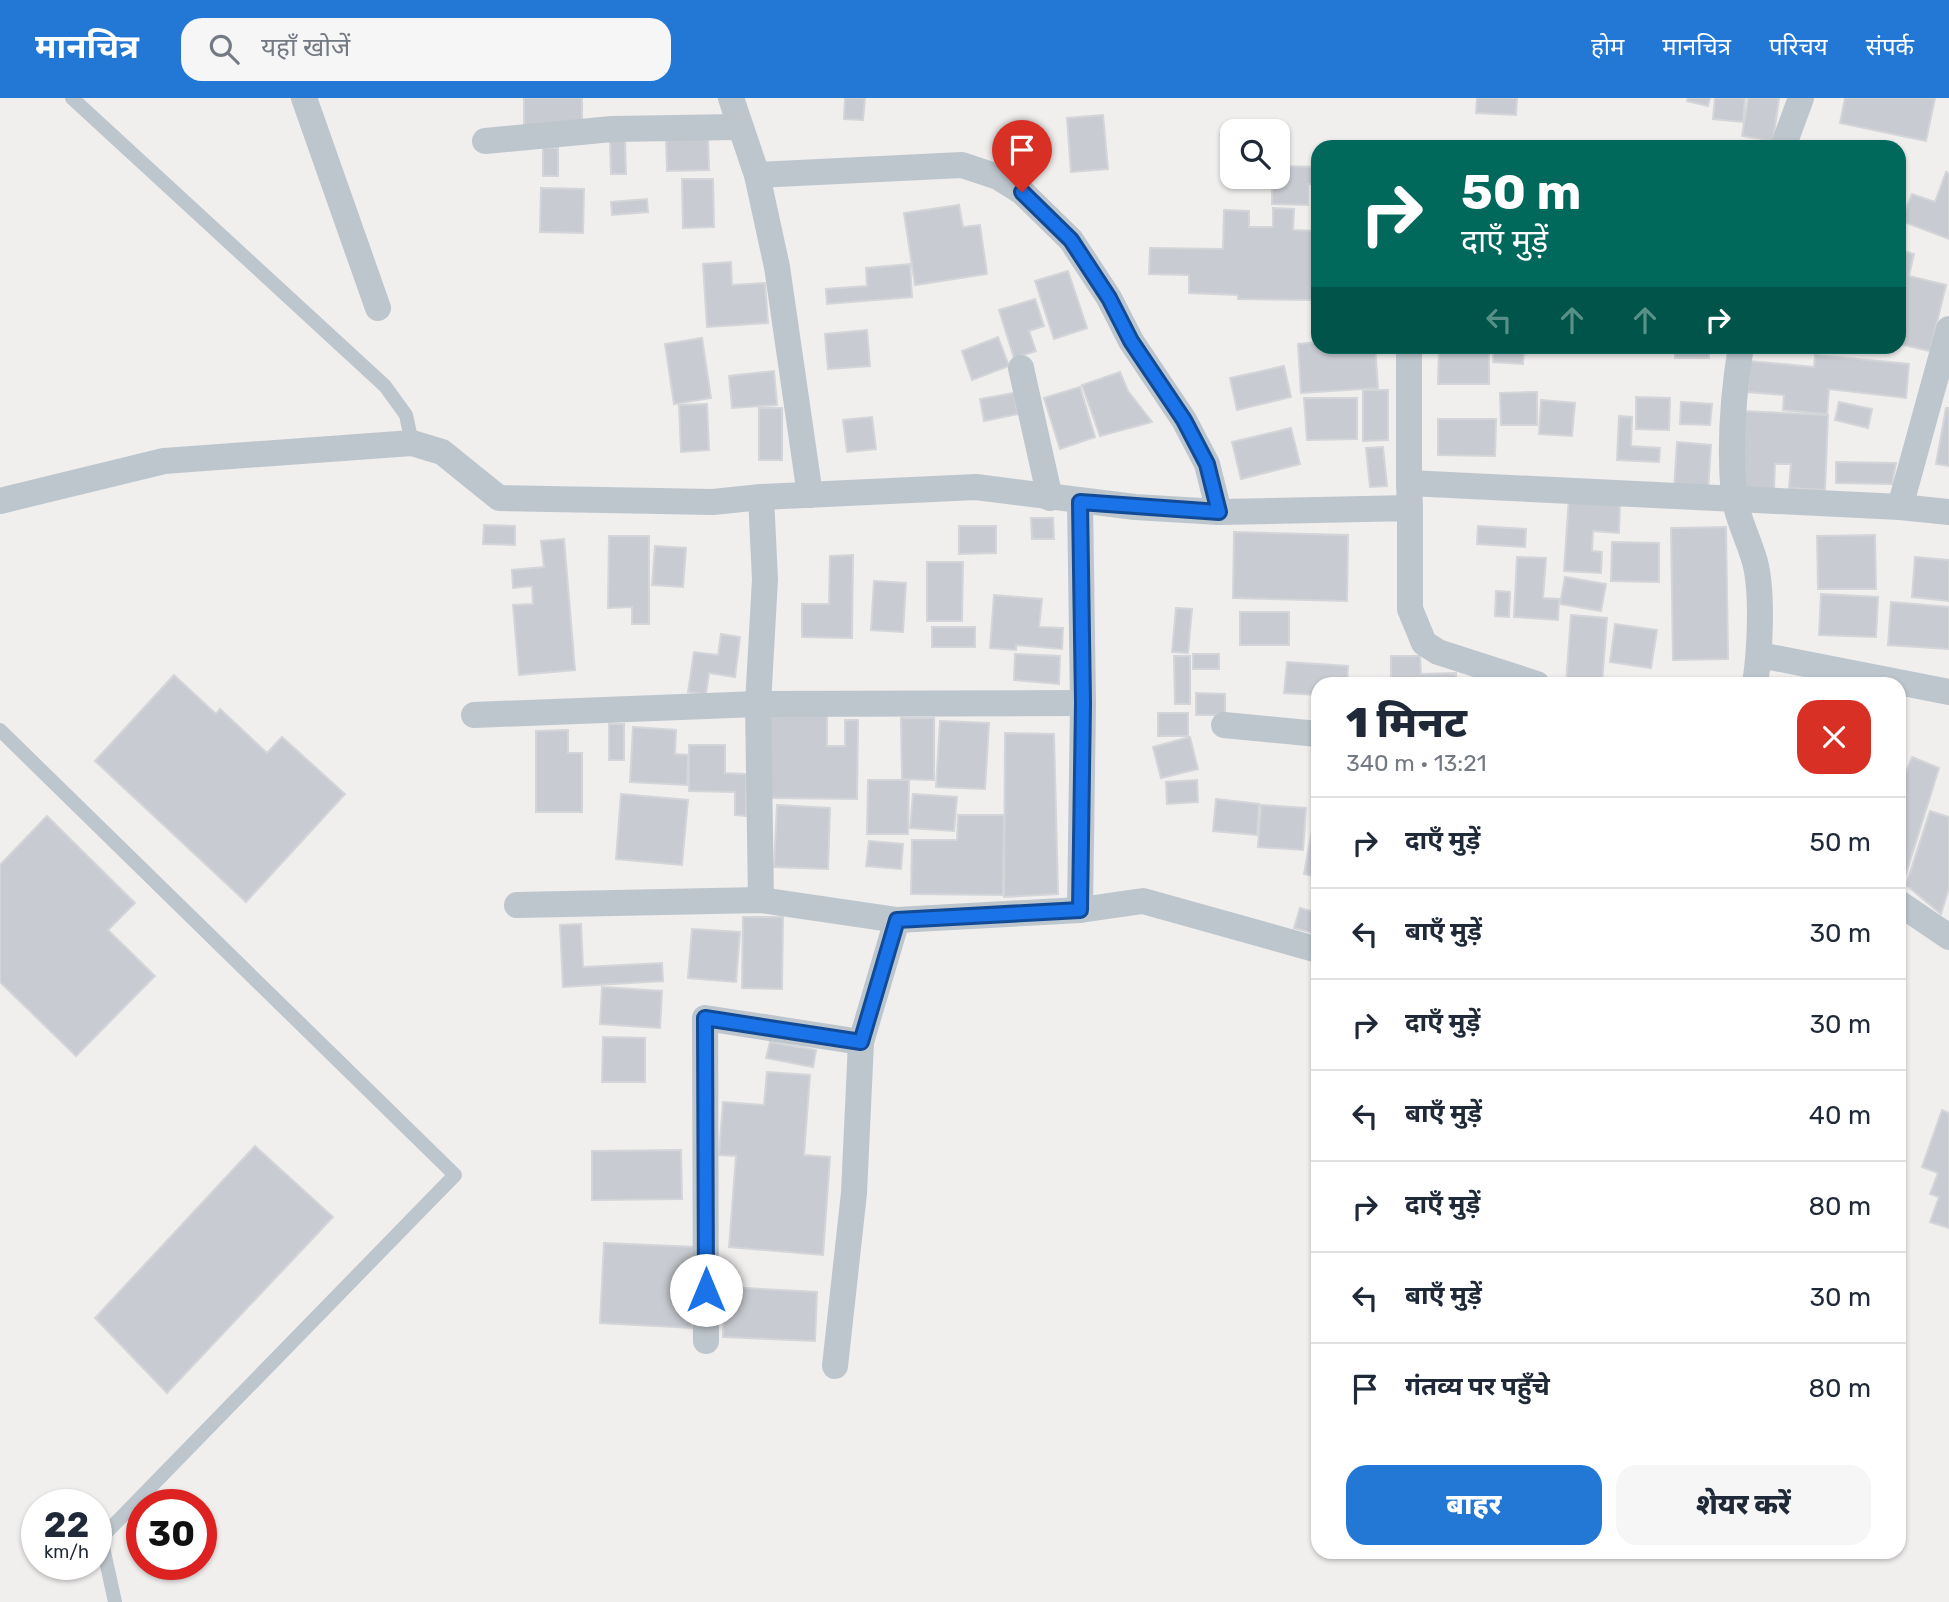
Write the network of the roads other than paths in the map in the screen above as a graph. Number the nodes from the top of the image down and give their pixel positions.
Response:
1 (72, 98) edge
2 (304, 98) edge
3 (731, 98) edge
4 (1801, 98) edge
5 (738, 127) junction
6 (1786, 140) edge
7 (485, 141) dead end
8 (757, 175) junction
9 (378, 308) dead end
10 (1949, 329) edge
11 (1409, 354) edge
12 (1740, 354) edge
13 (1021, 368) dead end
14 (412, 443) junction
15 (810, 495) junction
16 (1409, 496) junction
17 (761, 497) junction
18 (1050, 498) junction
19 (1735, 499) junction
20 (0, 501) edge
21 (1080, 502) junction
22 (1900, 506) junction
23 (1219, 512) junction
24 (1949, 512) edge
25 (1760, 655) junction
26 (1515, 677) edge
27 (1756, 677) edge
28 (1872, 677) edge
29 (1906, 684) edge
30 (1949, 692) edge
31 (1083, 703) junction
32 (758, 704) junction
33 (474, 715) dead end
34 (1224, 725) dead end
35 (0, 730) edge
36 (1311, 733) edge
37 (761, 900) junction
38 (517, 905) dead end
39 (1906, 908) edge
40 (1080, 910) junction
41 (897, 920) junction
42 (1949, 937) edge
43 (1311, 948) edge
44 (861, 1042) junction
45 (706, 1341) dead end
46 (835, 1366) dead end
47 (115, 1602) edge

1 - 14 lane
2 - 9 street
3 - 5 street
4 - 6 street
5 - 7 street
5 - 8 street
8 - 15 street
8 - 23 street
10 - 22 street
11 - 16 street
12 - 19 street
13 - 18 street
14 - 17 street
14 - 20 street
15 - 17 street
15 - 18 street
16 - 19 street
16 - 23 street
16 - 26 street
17 - 32 street
18 - 21 street
19 - 22 street
19 - 25 street
21 - 23 street
21 - 31 street
22 - 24 street
25 - 27 street
25 - 28 street
29 - 30 street
31 - 32 street
31 - 40 street
32 - 33 street
32 - 37 street
34 - 36 street
35 - 47 lane
37 - 38 street
37 - 41 street
39 - 42 street
40 - 41 street
40 - 43 street
41 - 44 street
44 - 45 street
44 - 46 street

